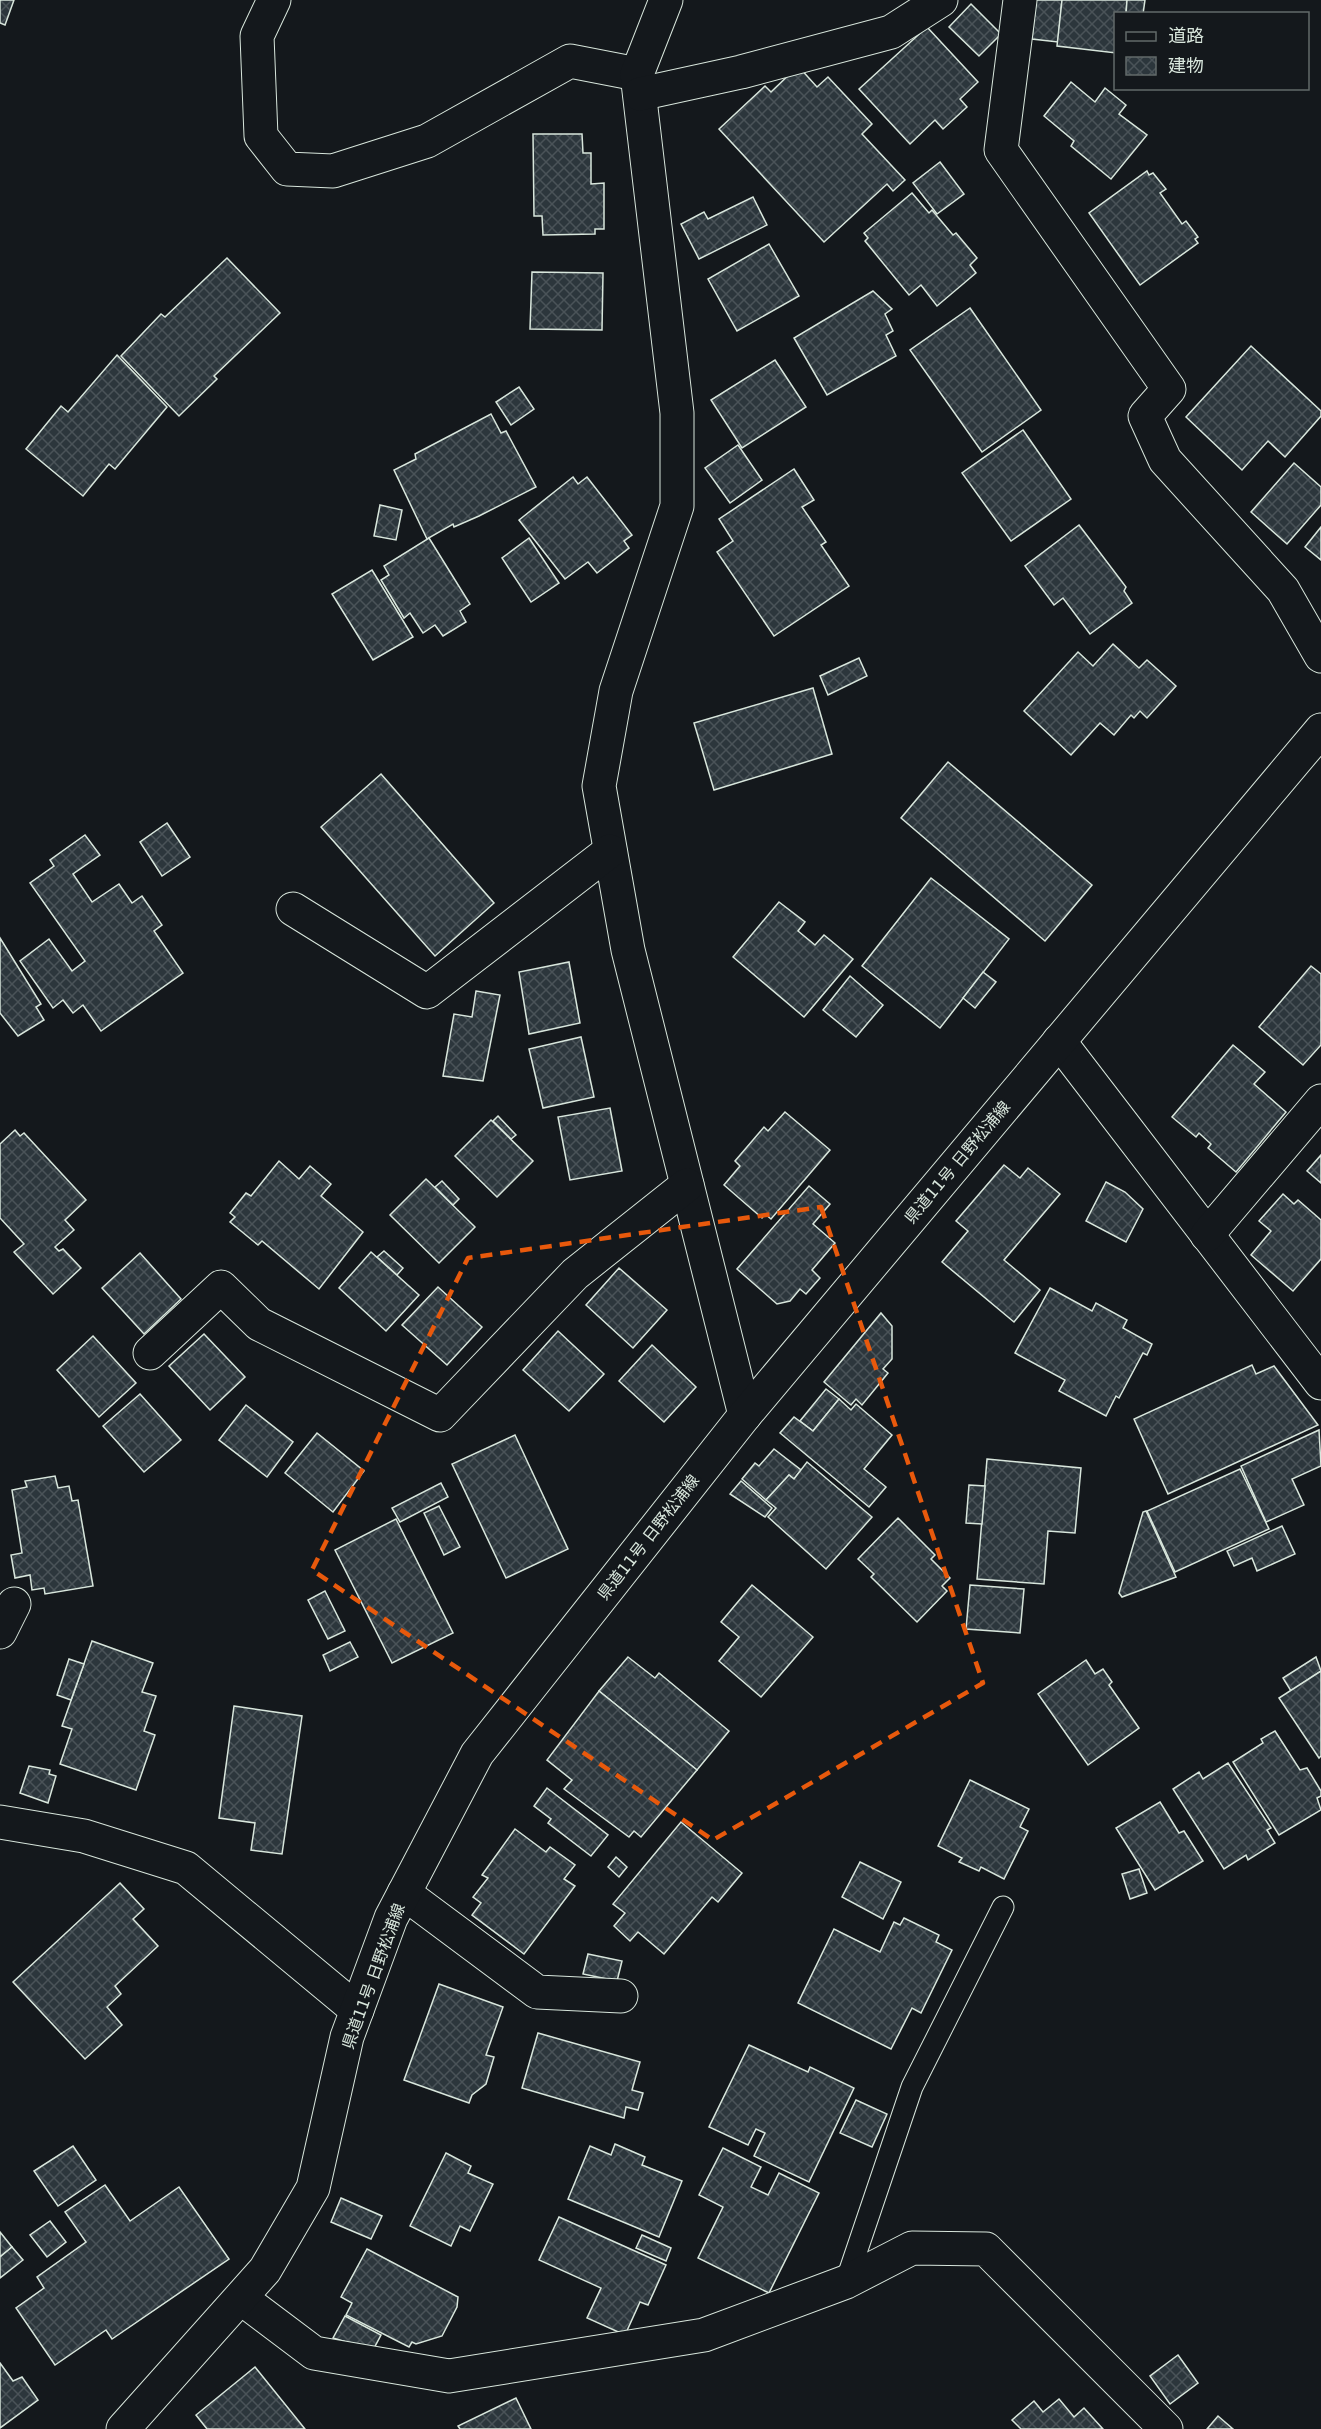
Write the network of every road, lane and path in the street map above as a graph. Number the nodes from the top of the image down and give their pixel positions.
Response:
1 (274, 0) edge
2 (666, 0) edge
3 (940, 0) edge
4 (1020, 0) edge
5 (638, 84) junction
6 (1321, 656) edge
7 (1321, 730) edge
8 (610, 851) junction
9 (293, 909) dead end
10 (1059, 1041) junction
11 (1321, 1101) edge
12 (687, 1185) junction
13 (1207, 1234) junction
14 (150, 1353) dead end
15 (1321, 1383) edge
16 (745, 1415) junction
17 (0, 1822) edge
18 (404, 1893) junction
19 (1003, 1907) dead end
20 (621, 1996) dead end
21 (357, 2010) junction
22 (846, 2282) junction
23 (241, 2298) junction
24 (123, 2429) edge
25 (1166, 2429) edge

1 - 5 street
2 - 5 street
3 - 5 street
4 - 6 street
5 - 8 street
7 - 10 street, 県道11号 日野松浦線
8 - 9 street
8 - 12 street
10 - 13 street
10 - 16 street, 県道11号 日野松浦線
11 - 13 street
12 - 14 street
12 - 16 street
13 - 15 street
16 - 18 street, 県道11号 日野松浦線
17 - 21 street
18 - 20 street
18 - 21 street, 県道11号 日野松浦線
19 - 22 lane
21 - 23 street, 県道11号 日野松浦線
22 - 23 street
22 - 25 street
23 - 24 street, 県道11号 日野松浦線

